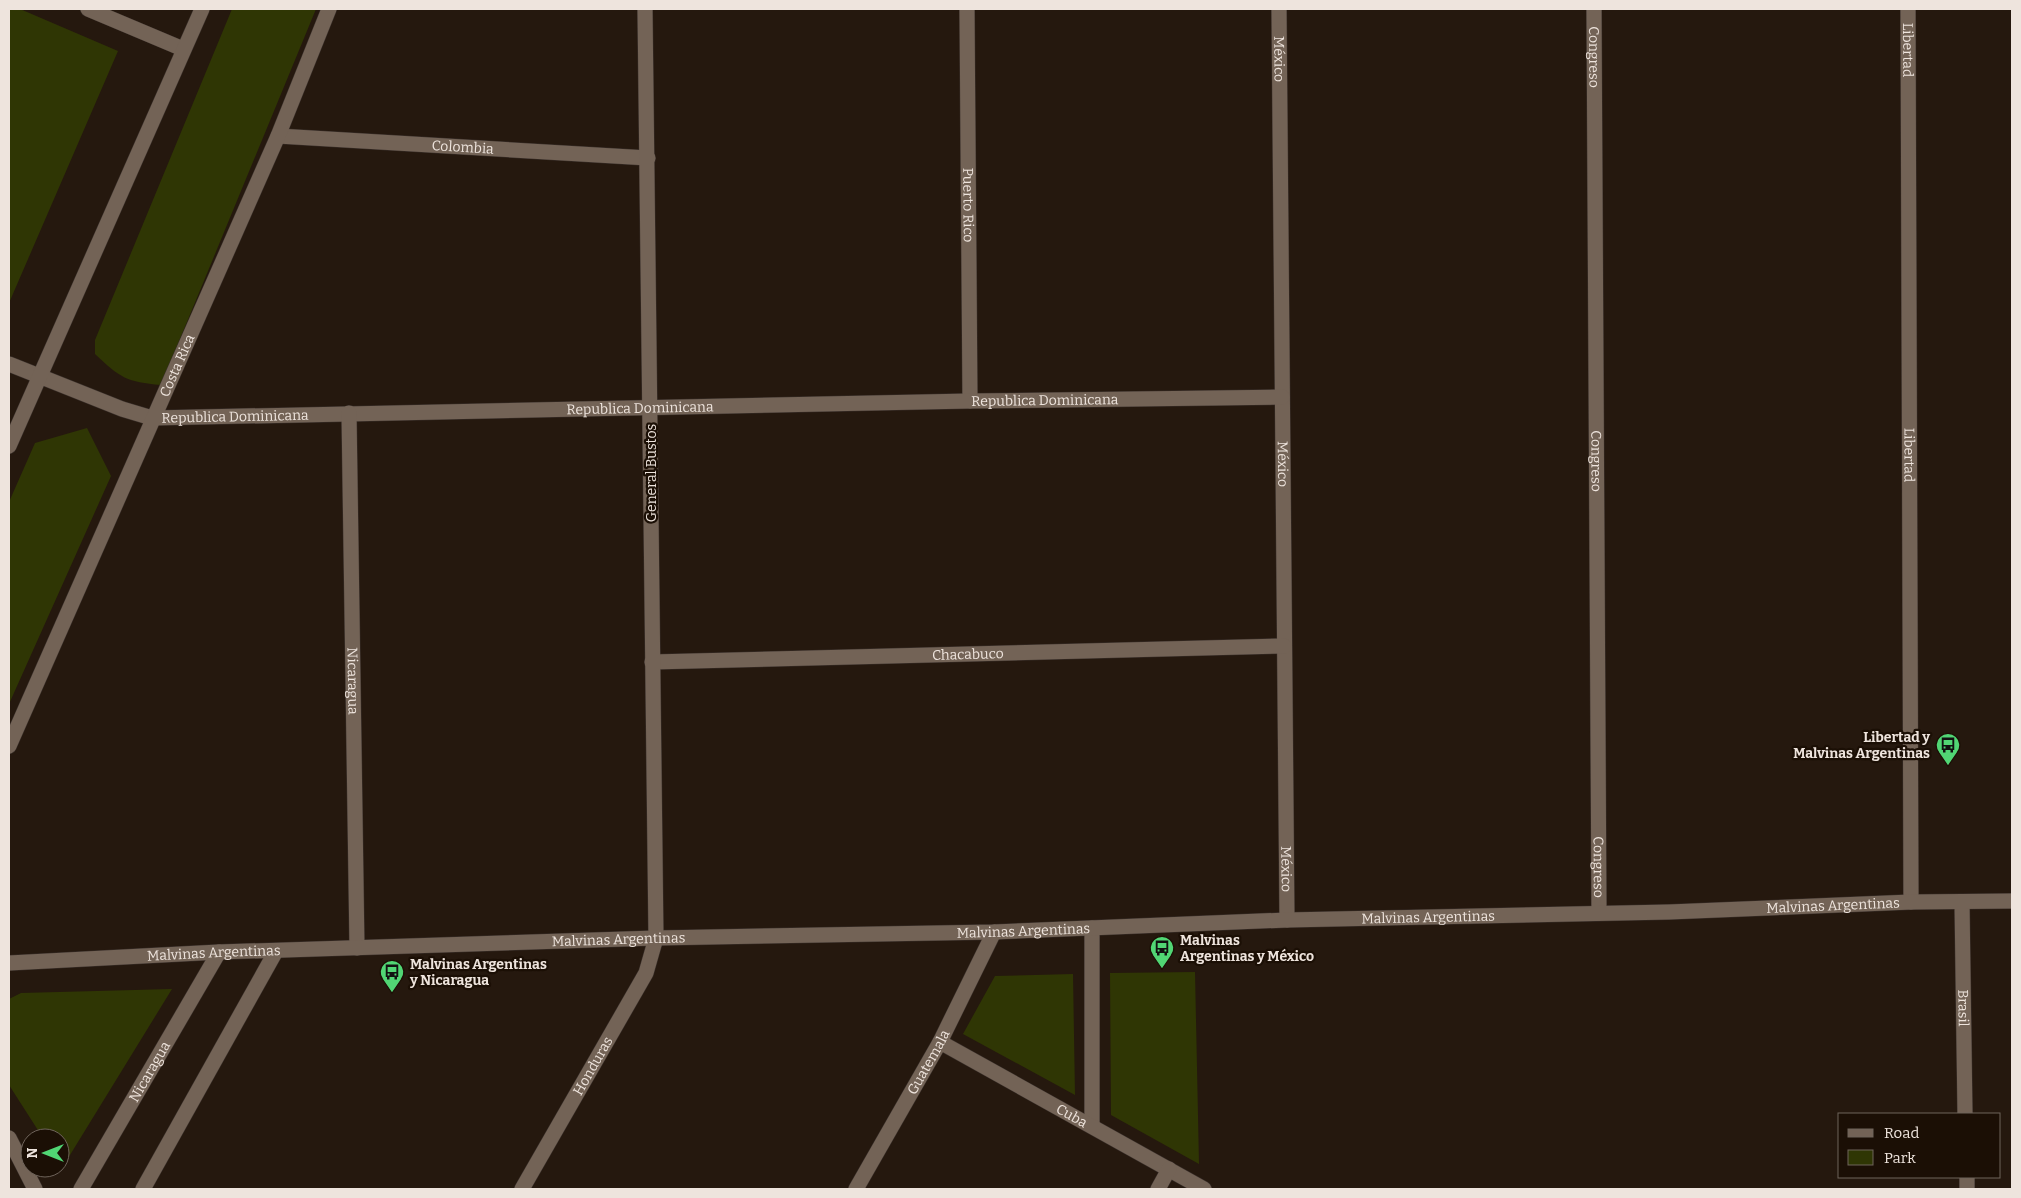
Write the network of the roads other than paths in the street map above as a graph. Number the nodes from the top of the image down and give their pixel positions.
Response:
1 (88, 9) edge
2 (202, 9) edge
3 (329, 9) edge
4 (645, 9) edge
5 (967, 9) edge
6 (1278, 9) edge
7 (1594, 9) edge
8 (1908, 9) edge
9 (184, 49) junction
10 (278, 136) junction
11 (648, 158) junction
12 (9, 364) edge
13 (39, 377) junction
14 (1282, 397) junction
15 (970, 400) junction
16 (650, 407) junction
17 (349, 413) junction
18 (152, 418) junction
19 (9, 446) edge
20 (1284, 646) junction
21 (652, 662) junction
22 (9, 746) edge
23 (1911, 902) junction
24 (1962, 902) junction
25 (2012, 902) edge
26 (1599, 914) junction
27 (1287, 920) junction
28 (1092, 928) junction
29 (994, 932) junction
30 (656, 938) junction
31 (357, 948) junction
32 (219, 952) junction
33 (276, 952) junction
34 (34, 961) junction
35 (9, 963) edge
36 (9, 974) edge
37 (940, 1042) junction
38 (1966, 1113) edge
39 (1092, 1126) junction
40 (9, 1138) edge
41 (1168, 1170) junction
42 (36, 1189) edge
43 (81, 1189) edge
44 (143, 1189) edge
45 (522, 1189) edge
46 (856, 1189) edge
47 (1158, 1189) edge
48 (1204, 1189) edge

1 - 9 street
2 - 9 street
3 - 10 street, Costa Rica
4 - 11 street, General Bustos
5 - 15 street, Puerto Rico
6 - 14 street, México
7 - 26 street, Congreso
8 - 23 street, Libertad
9 - 13 street
10 - 11 street, Colombia
10 - 18 street, Costa Rica
11 - 16 street, General Bustos
12 - 13 street, Republica Dominicana
13 - 18 street, Republica Dominicana
13 - 19 street
14 - 15 street, Republica Dominicana
14 - 20 street, México
15 - 16 street, Republica Dominicana
16 - 17 street, Republica Dominicana
16 - 21 street, General Bustos
17 - 18 street, Republica Dominicana
17 - 31 street, Nicaragua
18 - 22 street, Costa Rica
20 - 21 street, Chacabuco
20 - 27 street, México
21 - 30 street, General Bustos
23 - 24 street, Malvinas Argentinas
23 - 26 street, Malvinas Argentinas
24 - 25 street, Malvinas Argentinas
24 - 38 street, Brasil
26 - 27 street, Malvinas Argentinas
27 - 28 street, Malvinas Argentinas
28 - 29 street, Malvinas Argentinas
28 - 39 street
29 - 30 street, Malvinas Argentinas
29 - 37 street, Guatemala
30 - 31 street, Malvinas Argentinas
30 - 45 street, Honduras
31 - 33 street, Malvinas Argentinas
32 - 33 street, Malvinas Argentinas
32 - 34 street, Malvinas Argentinas
32 - 43 street, Nicaragua
33 - 44 street
34 - 35 street, Malvinas Argentinas
34 - 36 street
37 - 39 street, Cuba
37 - 46 street, Guatemala
39 - 41 street, Cuba
40 - 42 street
41 - 47 street
41 - 48 street, Cuba

